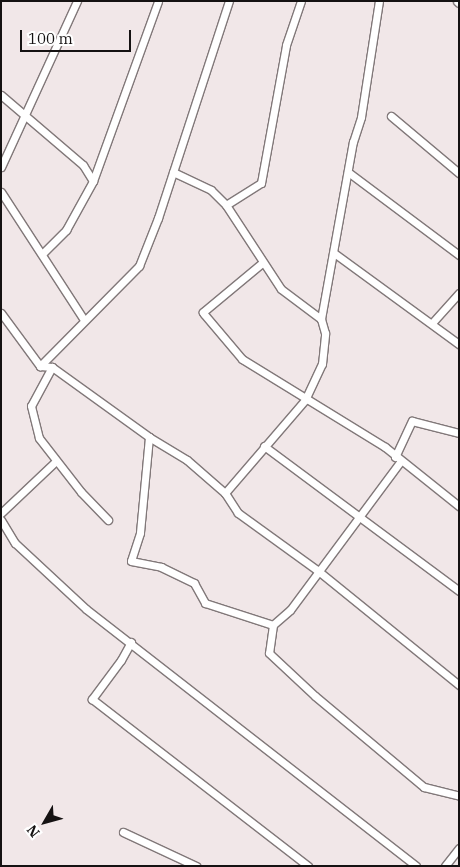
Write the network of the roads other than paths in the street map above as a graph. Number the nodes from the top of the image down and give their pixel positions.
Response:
1 (77, 1) edge
2 (158, 1) edge
3 (229, 1) edge
4 (300, 1) edge
5 (379, 1) edge
6 (1, 95) edge
7 (26, 116) junction
8 (391, 116) dead end
9 (1, 167) edge
10 (172, 172) junction
11 (348, 172) junction
12 (459, 173) edge
13 (94, 181) junction
14 (1, 192) edge
15 (226, 204) junction
16 (43, 253) junction
17 (334, 253) junction
18 (459, 254) edge
19 (262, 263) junction
20 (459, 293) edge
21 (1, 313) edge
22 (321, 319) junction
23 (84, 320) junction
24 (432, 323) junction
25 (459, 344) edge
26 (40, 366) junction
27 (52, 367) junction
28 (305, 400) junction
29 (459, 433) edge
30 (149, 437) junction
31 (264, 446) junction
32 (398, 459) junction
33 (56, 461) junction
34 (225, 493) junction
35 (459, 506) edge
36 (1, 513) edge
37 (360, 519) junction
38 (1, 520) edge
39 (108, 520) dead end
40 (317, 570) junction
41 (459, 591) edge
42 (273, 625) junction
43 (131, 642) junction
44 (459, 685) edge
45 (459, 796) edge
46 (123, 832) dead end
47 (459, 848) edge
48 (196, 866) edge
49 (308, 866) edge
50 (416, 866) edge
51 (444, 866) edge

1 - 7 street
2 - 13 street
3 - 10 street
4 - 15 street
5 - 11 street
6 - 7 street
7 - 9 street
7 - 13 street
8 - 12 street
10 - 15 street
10 - 23 street
11 - 17 street
11 - 18 street
13 - 16 street
14 - 16 street
15 - 19 street
16 - 23 street
17 - 22 street
17 - 24 street
19 - 22 street
19 - 28 street
20 - 24 street
21 - 26 street
22 - 28 street
23 - 26 street
24 - 25 street
26 - 27 street
27 - 30 street
27 - 33 street
28 - 31 street
28 - 32 street
29 - 32 street
30 - 34 street
30 - 42 street
31 - 34 street
31 - 37 street
32 - 35 street
32 - 37 street
33 - 36 street
33 - 39 street
34 - 40 street
37 - 40 street
37 - 41 street
38 - 43 street
40 - 42 street
40 - 44 street
42 - 45 street
43 - 49 street
43 - 50 street
46 - 48 street
47 - 51 street

